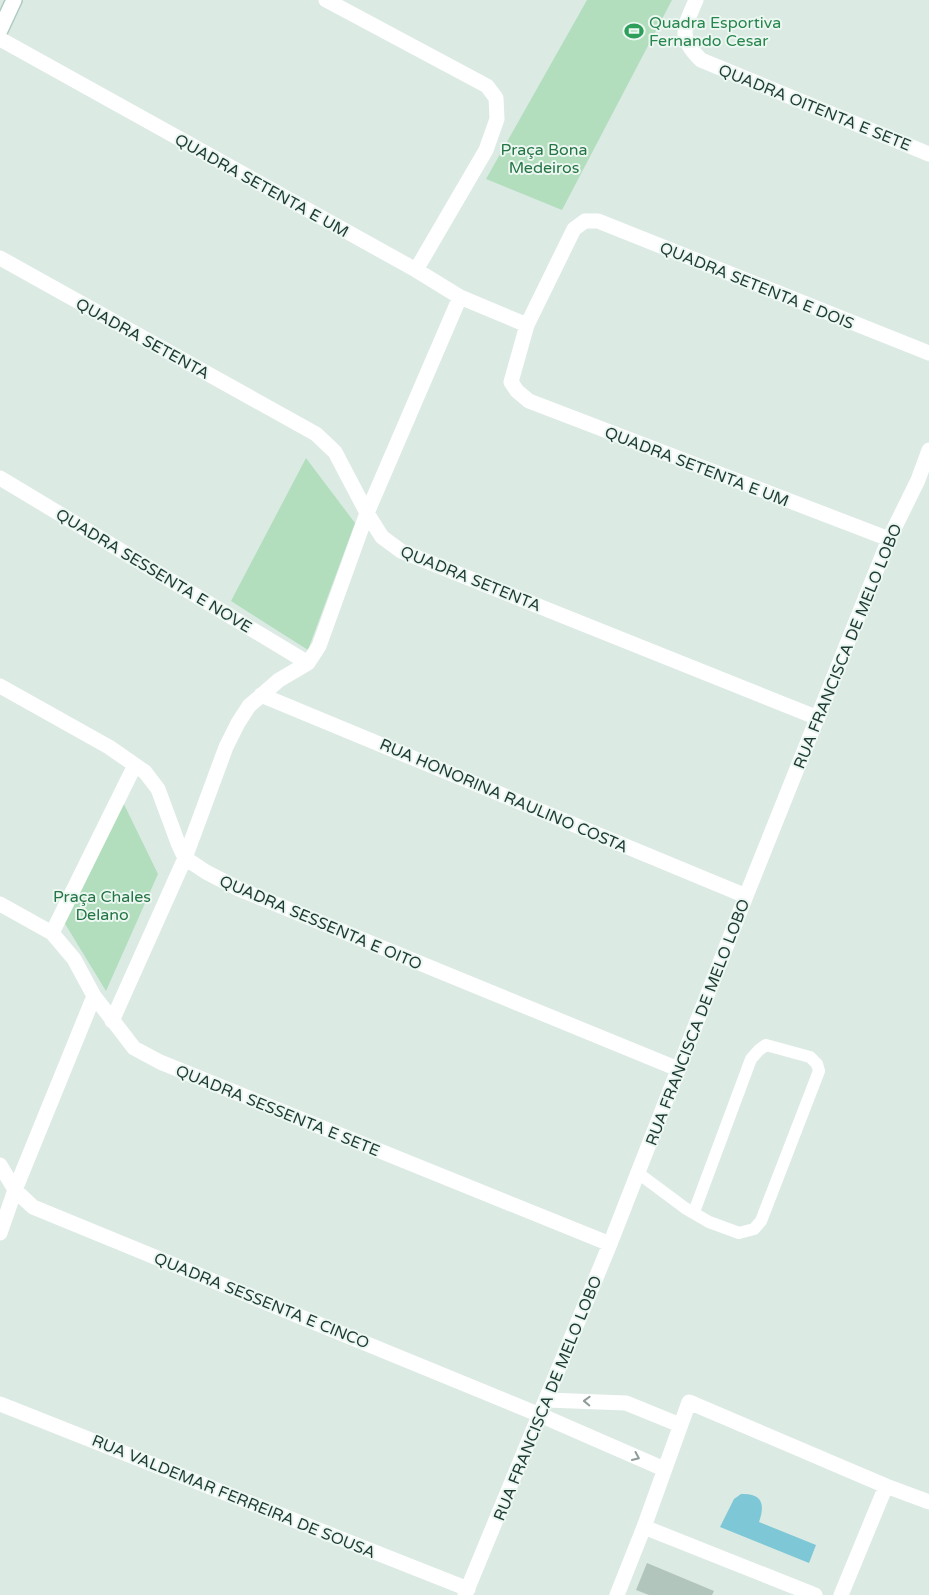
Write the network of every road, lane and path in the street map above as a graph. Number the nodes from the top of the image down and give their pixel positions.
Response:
1 (14, 0) edge
2 (326, 0) edge
3 (696, 0) edge
4 (0, 30) edge
5 (0, 39) edge
6 (929, 154) edge
7 (0, 258) edge
8 (416, 270) junction
9 (460, 297) junction
10 (527, 325) junction
11 (929, 353) edge
12 (929, 450) edge
13 (0, 478) edge
14 (367, 513) junction
15 (889, 539) junction
16 (308, 663) junction
17 (0, 686) edge
18 (261, 695) junction
19 (818, 718) junction
20 (135, 765) junction
21 (185, 858) junction
22 (746, 896) junction
23 (0, 904) edge
24 (52, 933) junction
25 (94, 996) junction
26 (112, 1020) junction
27 (678, 1069) junction
28 (0, 1165) edge
29 (638, 1173) junction
30 (15, 1190) junction
31 (694, 1212) junction
32 (0, 1233) edge
33 (610, 1244) junction
34 (547, 1400) junction
35 (0, 1404) edge
36 (540, 1415) junction
37 (680, 1425) junction
38 (664, 1469) junction
39 (886, 1486) junction
40 (929, 1502) edge
41 (644, 1527) junction
42 (467, 1592) edge
43 (617, 1595) edge
44 (815, 1595) edge
45 (841, 1595) edge

1 - 4 street
2 - 8 street
3 - 6 street, QUADRA OITENTA E SETE
5 - 8 street, QUADRA SETENTA E UM
7 - 14 street, QUADRA SETENTA
8 - 9 street, QUADRA SETENTA E UM
9 - 10 street, QUADRA SETENTA E UM
9 - 14 street
10 - 11 street, QUADRA SETENTA E DOIS
10 - 15 street, QUADRA SETENTA E UM
12 - 15 street, RUA FRANCISCA DE MELO LOBO
13 - 16 street, QUADRA SESSENTA E NOVE
14 - 16 street
14 - 19 street, QUADRA SETENTA
15 - 19 street, RUA FRANCISCA DE MELO LOBO
16 - 18 street
17 - 20 street
18 - 21 street
18 - 22 street, RUA HONORINA RAULINO COSTA
19 - 22 street, RUA FRANCISCA DE MELO LOBO
20 - 21 street
20 - 24 street
21 - 26 street
21 - 27 street, QUADRA SESSENTA E OITO
22 - 27 street, RUA FRANCISCA DE MELO LOBO
23 - 24 street, QUADRA SESSENTA E SETE
24 - 25 street, QUADRA SESSENTA E SETE
25 - 26 street, QUADRA SESSENTA E SETE
25 - 30 street
26 - 33 street, QUADRA SESSENTA E SETE
27 - 29 street, RUA FRANCISCA DE MELO LOBO
28 - 30 street, QUADRA SESSENTA E CINCO
29 - 31 lane
29 - 33 street, RUA FRANCISCA DE MELO LOBO
30 - 32 street
30 - 36 street, QUADRA SESSENTA E CINCO
31 - 31 lane
33 - 34 street, RUA FRANCISCA DE MELO LOBO
34 - 36 street, RUA FRANCISCA DE MELO LOBO
37 -> 34 street
35 - 42 street, RUA VALDEMAR FERREIRA DE SOUSA
36 -> 38 street, QUADRA SESSENTA E CINCO
36 - 42 street, RUA FRANCISCA DE MELO LOBO
37 - 38 street
37 - 39 street
38 - 41 street
39 - 40 street
39 - 45 street
41 - 43 street
41 - 44 street

